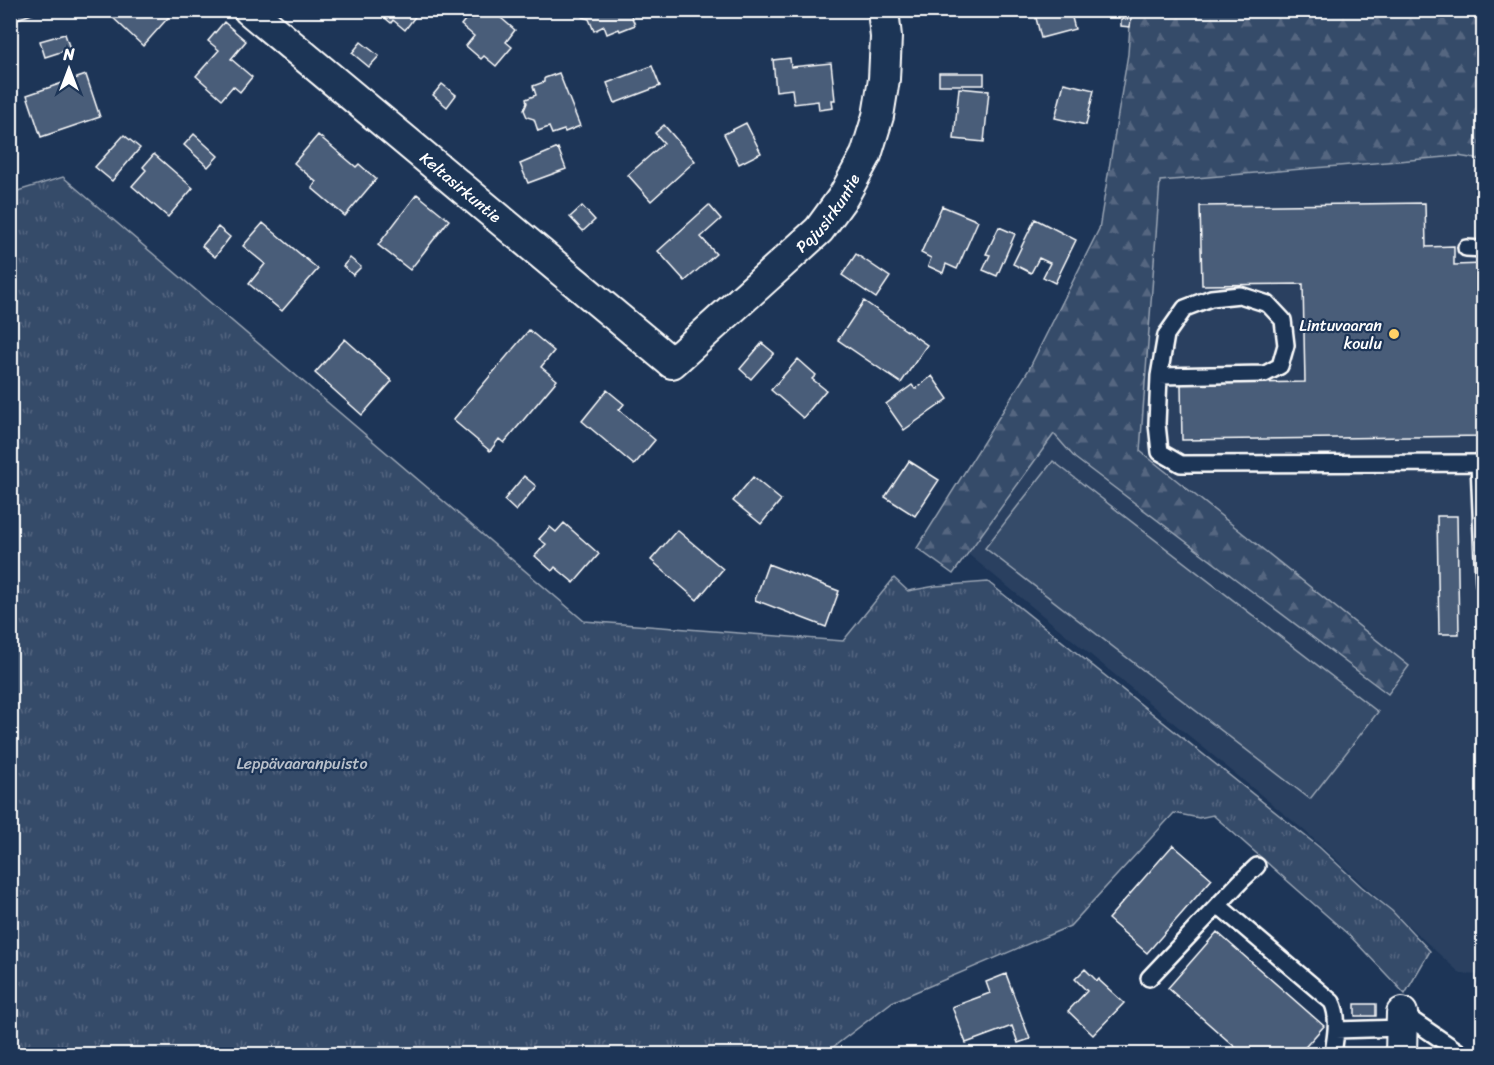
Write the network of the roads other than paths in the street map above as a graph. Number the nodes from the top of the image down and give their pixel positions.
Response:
1 (249, 10) edge
2 (883, 10) edge
3 (1466, 248) dead end
4 (1484, 249) edge
5 (672, 363) joint
6 (1159, 376) junction
7 (1483, 557) edge
8 (1484, 583) edge
9 (1257, 866) dead end
10 (1218, 905) junction
11 (1149, 978) dead end
12 (1336, 1030) junction
13 (1402, 1032) edge
14 (1333, 1054) edge
15 (1462, 1054) edge

1 - 5 street, Keltasirkuntie
2 - 5 street, Pajusirkuntie
3 - 4 lane
6 - 6 lane
6 - 7 lane
7 - 8 lane
9 - 10 lane
10 - 11 lane
10 - 12 lane
12 - 13 lane
12 - 14 lane
13 - 15 lane

